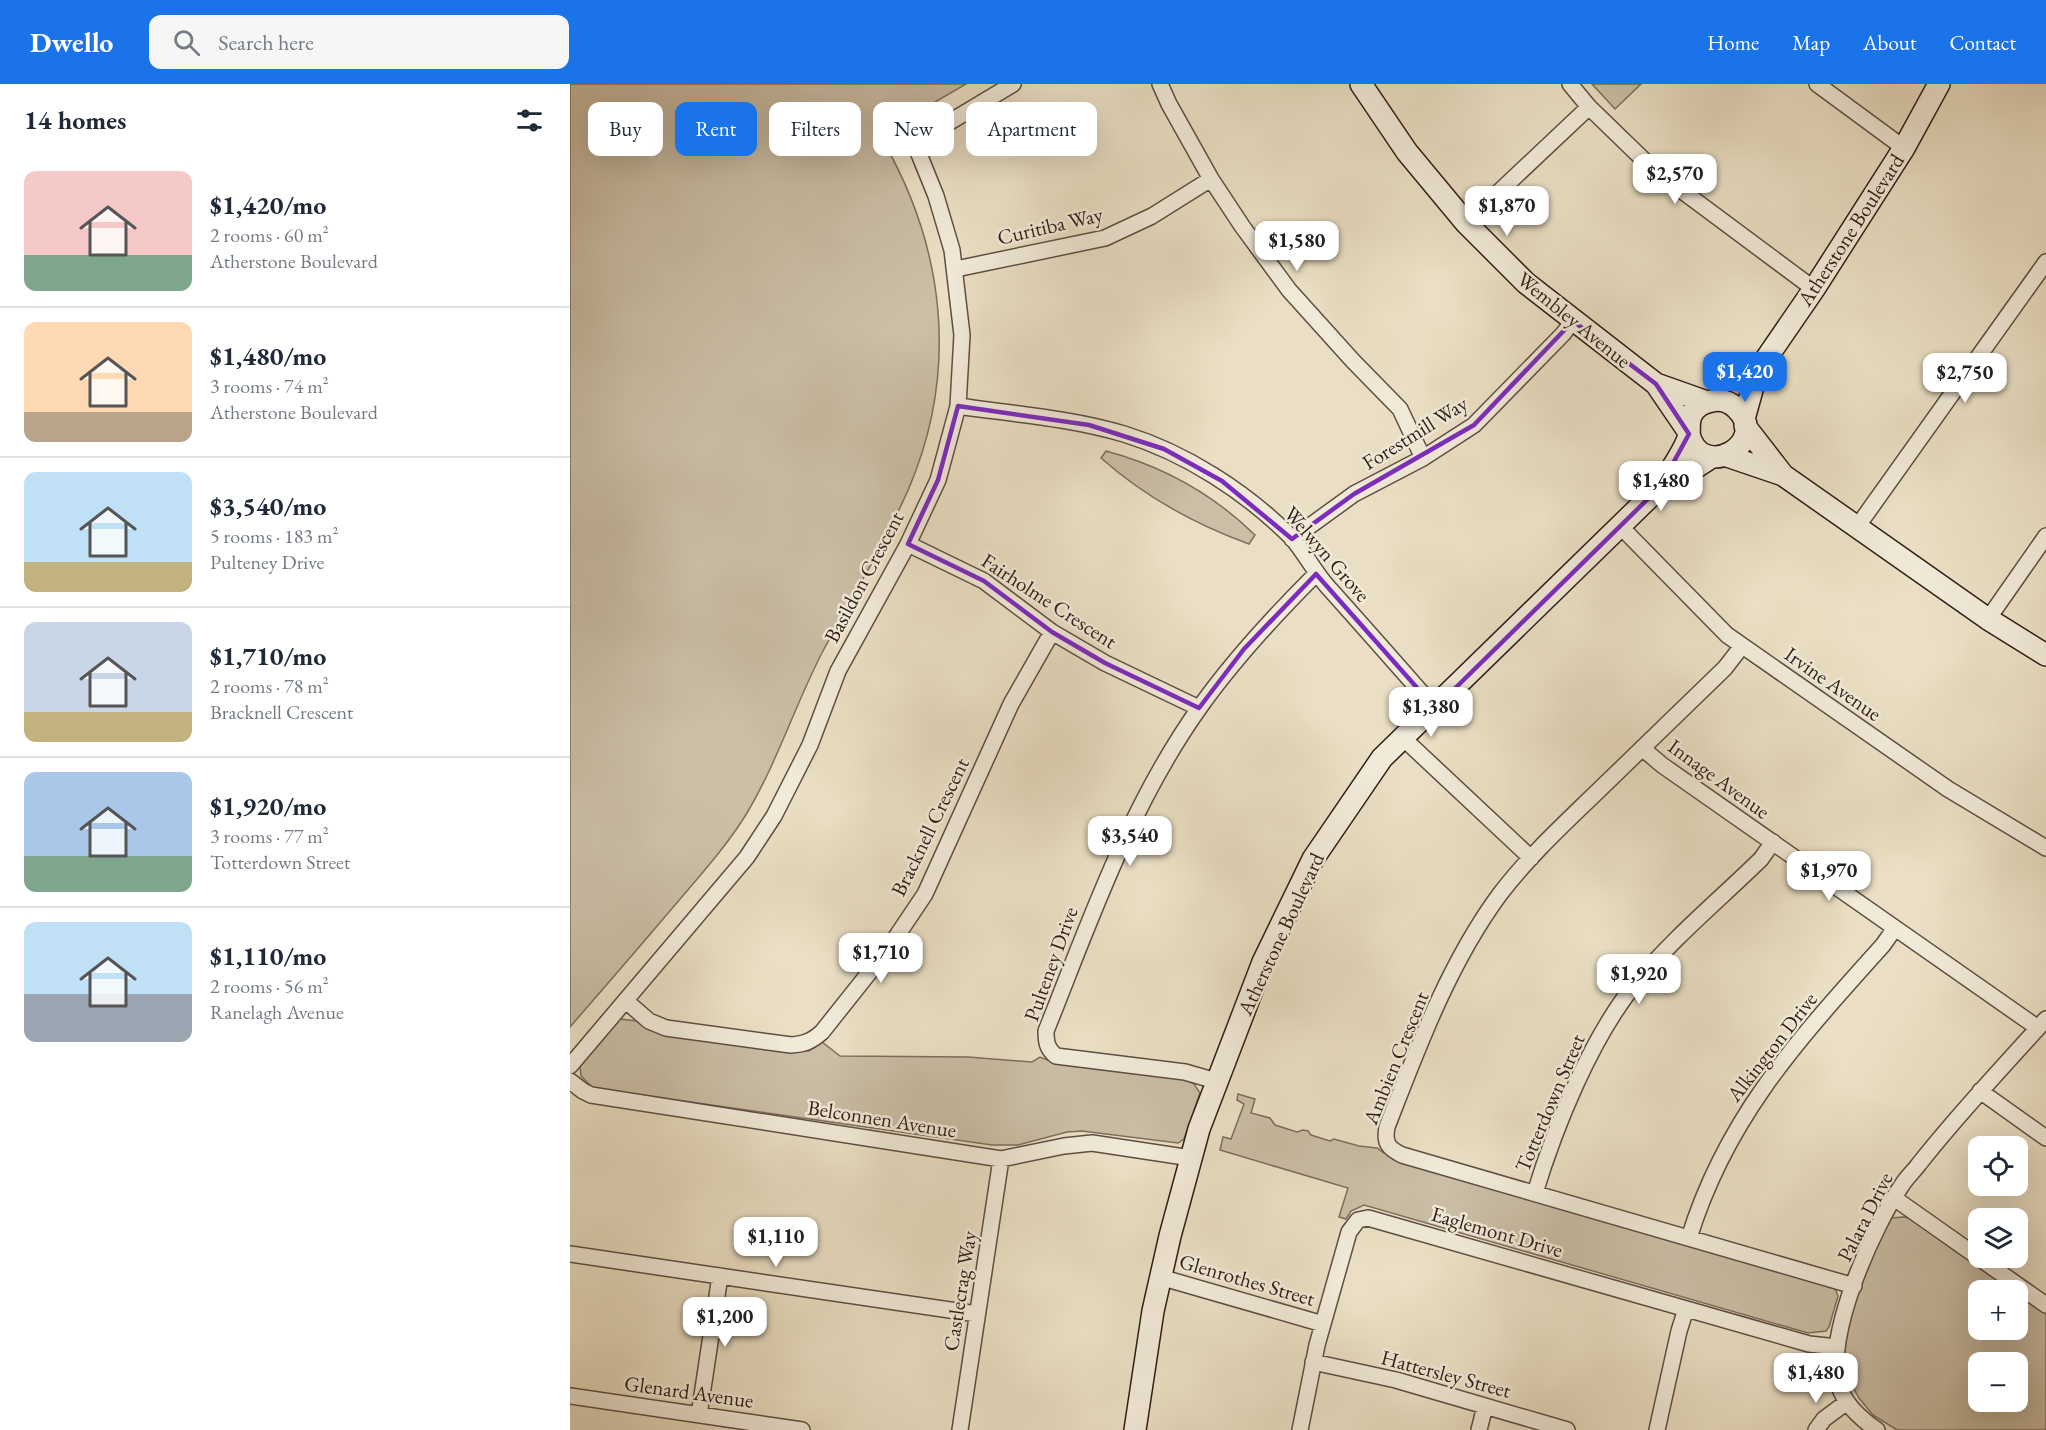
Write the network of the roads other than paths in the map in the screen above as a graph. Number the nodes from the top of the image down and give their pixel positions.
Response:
1 (1013, 84) edge
2 (1160, 84) edge
3 (1361, 84) edge
4 (1570, 84) edge
5 (1817, 84) edge
6 (1939, 84) edge
7 (1589, 107) junction
8 (1904, 148) junction
9 (1211, 179) junction
10 (1466, 223) junction
11 (2046, 262) edge
12 (956, 269) junction
13 (1814, 289) junction
14 (1573, 321) junction
15 (1757, 372) junction
16 (1656, 384) junction
17 (1710, 401) junction
18 (958, 406) junction
19 (1744, 422) junction
20 (1688, 433) junction
21 (1719, 456) junction
22 (1424, 458) junction
23 (1783, 475) junction
24 (1660, 487) junction
25 (1620, 526) junction
26 (1857, 527) junction
27 (2046, 536) edge
28 (1292, 539) junction
29 (908, 543) junction
30 (1316, 574) junction
31 (1988, 619) junction
32 (1052, 632) junction
33 (1742, 646) junction
34 (2046, 655) edge
35 (1199, 708) junction
36 (1435, 708) junction
37 (1403, 738) junction
38 (1642, 748) junction
39 (1773, 842) junction
40 (2046, 848) edge
41 (1531, 858) junction
42 (1895, 928) junction
43 (626, 1001) junction
44 (2042, 1023) edge
45 (570, 1066) edge
46 (570, 1081) edge
47 (1216, 1081) junction
48 (1980, 1091) junction
49 (2046, 1138) edge
50 (1191, 1158) junction
51 (1001, 1159) junction
52 (1535, 1193) junction
53 (1894, 1198) junction
54 (1689, 1238) junction
55 (570, 1254) edge
56 (720, 1276) junction
57 (1160, 1277) junction
58 (1854, 1286) junction
59 (2046, 1305) edge
60 (1686, 1309) junction
61 (977, 1314) junction
62 (1323, 1324) junction
63 (1837, 1347) junction
64 (1313, 1362) junction
65 (570, 1396) edge
66 (1847, 1402) junction
67 (1485, 1406) junction
68 (699, 1415) junction
69 (802, 1430) edge
70 (960, 1430) edge
71 (1135, 1430) edge
72 (1300, 1430) edge
73 (1479, 1430) edge
74 (1567, 1430) edge
75 (1657, 1430) edge
76 (1816, 1430) edge
77 (1877, 1430) edge

1 - 12 street, Basildon Crescent
2 - 9 street
3 - 10 street, Wembley Avenue
4 - 7 street
5 - 8 street
6 - 8 street, Atherstone Boulevard
7 - 10 street
7 - 13 street
8 - 13 street, Atherstone Boulevard
9 - 12 street, Curitiba Way
9 - 22 street
10 - 14 street, Wembley Avenue
11 - 26 street
12 - 18 street, Basildon Crescent
13 - 15 street, Atherstone Boulevard
14 - 16 street, Wembley Avenue
14 - 22 street, Forestmill Way
15 - 17 street, Atherstone Boulevard
15 - 19 street, Atherstone Boulevard
16 - 17 street, Wembley Avenue
16 - 20 street, Wembley Avenue
17 - 19 street
17 - 20 street
18 - 28 street, Welwyn Grove
18 - 29 street, Basildon Crescent
19 - 21 street
19 - 23 street
20 - 21 street
20 - 24 street, Atherstone Boulevard
21 - 23 street
21 - 24 street, Atherstone Boulevard
22 - 28 street, Forestmill Way
23 - 26 street
24 - 25 street, Atherstone Boulevard
25 - 33 street, Irvine Avenue
25 - 36 street, Atherstone Boulevard
26 - 31 street
27 - 31 street
28 - 30 street, Welwyn Grove
29 - 32 street, Fairholme Crescent
29 - 43 street, Basildon Crescent
30 - 35 street, Pulteney Drive
30 - 36 street, Welwyn Grove
31 - 34 street
32 - 35 street, Fairholme Crescent
32 - 43 street, Bracknell Crescent
33 - 38 street, Ambien Crescent
33 - 40 street, Irvine Avenue
35 - 47 street, Pulteney Drive
36 - 37 street, Atherstone Boulevard
37 - 41 street
37 - 47 street, Atherstone Boulevard
38 - 39 street, Innage Avenue
38 - 41 street, Ambien Crescent
39 - 42 street, Innage Avenue
39 - 52 street, Totterdown Street
41 - 52 street, Ambien Crescent
42 - 44 street, Innage Avenue
42 - 54 street, Alkington Drive
43 - 45 street, Basildon Crescent
44 - 48 street, Palara Drive
46 - 51 street, Belconnen Avenue
47 - 50 street, Atherstone Boulevard
48 - 49 street
48 - 53 street, Palara Drive
50 - 51 street, Belconnen Avenue
50 - 57 street, Atherstone Boulevard
51 - 61 street, Castlecrag Way
52 - 54 street, Ambien Crescent
53 - 58 street, Palara Drive
53 - 59 street
54 - 58 street, Ambien Crescent
55 - 56 street
56 - 61 street
56 - 68 street
57 - 62 street, Glenrothes Street
57 - 71 street, Atherstone Boulevard
58 - 63 street, Palara Drive
60 - 62 street, Eaglemont Drive
60 - 63 street, Eaglemont Drive
60 - 75 street
61 - 70 street, Castlecrag Way
62 - 64 street, Eaglemont Drive
63 - 66 street, Palara Drive
64 - 67 street, Hattersley Street
64 - 72 street, Eaglemont Drive
65 - 68 street, Glenard Avenue
66 - 76 street
66 - 77 street, Palara Drive
67 - 73 street
67 - 74 street, Hattersley Street
68 - 69 street, Glenard Avenue

